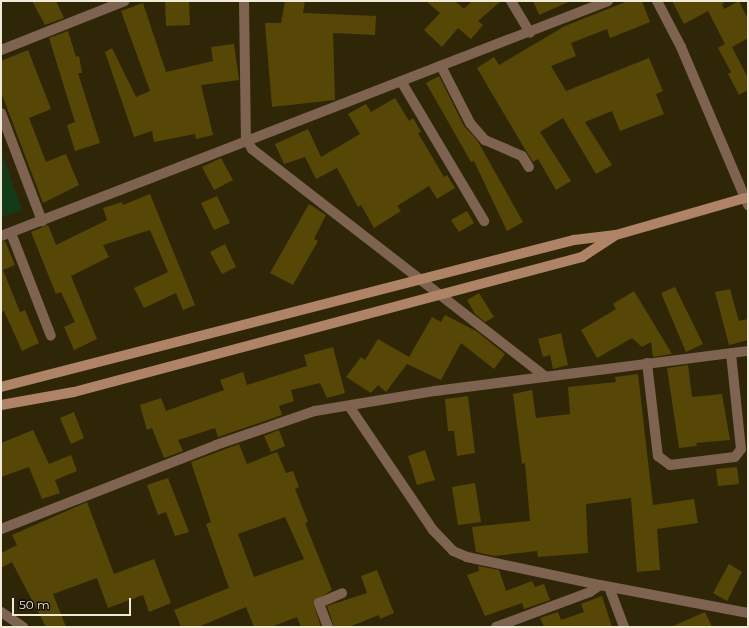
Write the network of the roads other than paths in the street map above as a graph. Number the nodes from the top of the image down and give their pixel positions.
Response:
1 (125, 1) edge
2 (244, 1) edge
3 (511, 1) edge
4 (608, 1) edge
5 (657, 1) edge
6 (530, 33) junction
7 (1, 50) edge
8 (441, 66) junction
9 (401, 81) junction
10 (1, 113) edge
11 (246, 139) junction
12 (529, 167) dead end
13 (747, 200) edge
14 (42, 221) junction
15 (484, 221) dead end
16 (6, 234) edge
17 (616, 235) junction
18 (420, 280) junction
19 (438, 293) junction
20 (51, 336) dead end
21 (748, 351) edge
22 (731, 354) junction
23 (647, 363) junction
24 (546, 377) junction
25 (1, 387) edge
26 (1, 405) edge
27 (349, 406) junction
28 (1, 529) edge
29 (604, 586) junction
30 (342, 593) dead end
31 (1, 612) edge
32 (748, 613) edge
33 (23, 627) edge
34 (328, 627) edge
35 (496, 627) edge
36 (624, 627) edge

1 - 7 street
2 - 11 street
3 - 6 street
4 - 6 street
5 - 13 street
6 - 8 street
8 - 9 street
8 - 12 street
9 - 11 street
9 - 15 street
10 - 14 street
11 - 14 street
11 - 18 street
13 - 17 street
14 - 16 street
16 - 20 street
17 - 18 street
17 - 19 street
18 - 19 street
18 - 25 street
19 - 24 street
19 - 26 street
21 - 22 street
22 - 23 street
22 - 23 street
23 - 24 street
24 - 27 street
27 - 28 street
27 - 29 street
29 - 32 street
29 - 35 street
29 - 36 street
30 - 34 street
31 - 33 street

